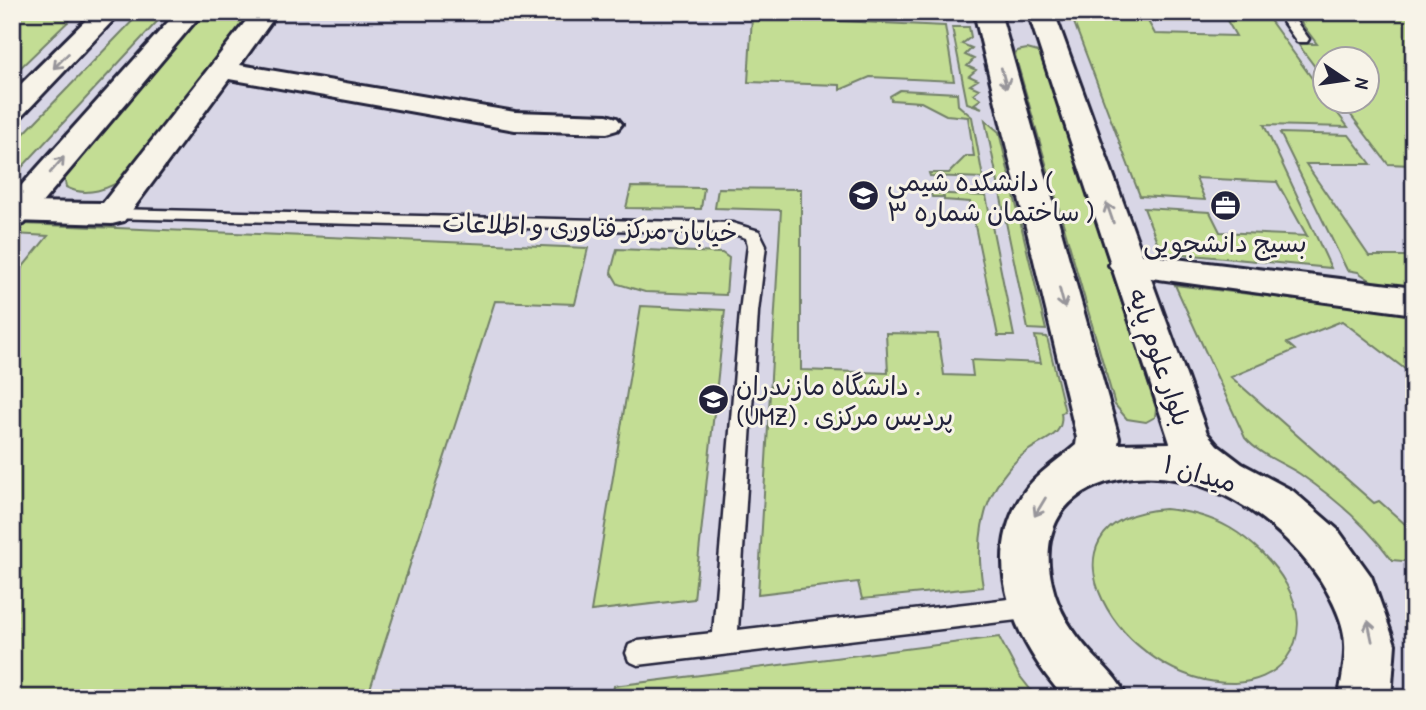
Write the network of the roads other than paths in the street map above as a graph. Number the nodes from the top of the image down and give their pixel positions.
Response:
1 (109, 12) edge
2 (191, 12) edge
3 (266, 12) edge
4 (935, 12) edge
5 (1282, 12) edge
6 (1014, 24) edge
7 (1302, 39) dead end
8 (222, 70) junction
9 (12, 110) edge
10 (607, 124) dead end
11 (13, 214) edge
12 (112, 214) junction
13 (1128, 265) junction
14 (1414, 301) edge
15 (1068, 478) junction
16 (1239, 482) junction
17 (1034, 607) junction
18 (724, 643) junction
19 (638, 653) dead end
20 (1101, 698) edge
21 (1365, 698) edge

1 -> 9 main road
11 -> 2 main road
3 - 8 main road
4 - 6 lane
5 - 7 lane
13 -> 6 main road, بلوار علوم پایه
6 -> 15 main road
8 - 10 main road
8 - 12 main road
11 - 12 main road, خیابان مرکز فناوری و اطلاعات
12 - 18 lane, خیابان مرکز فناوری و اطلاعات
13 - 14 main road
13 - 16 main road, بلوار علوم پایه
15 - 16 main road, میدان ۱
15 -> 17 main road, میدان ۱
21 -> 16 main road, میدان ۱
17 - 18 lane
17 - 20 main road, میدان ۱
18 - 19 lane

